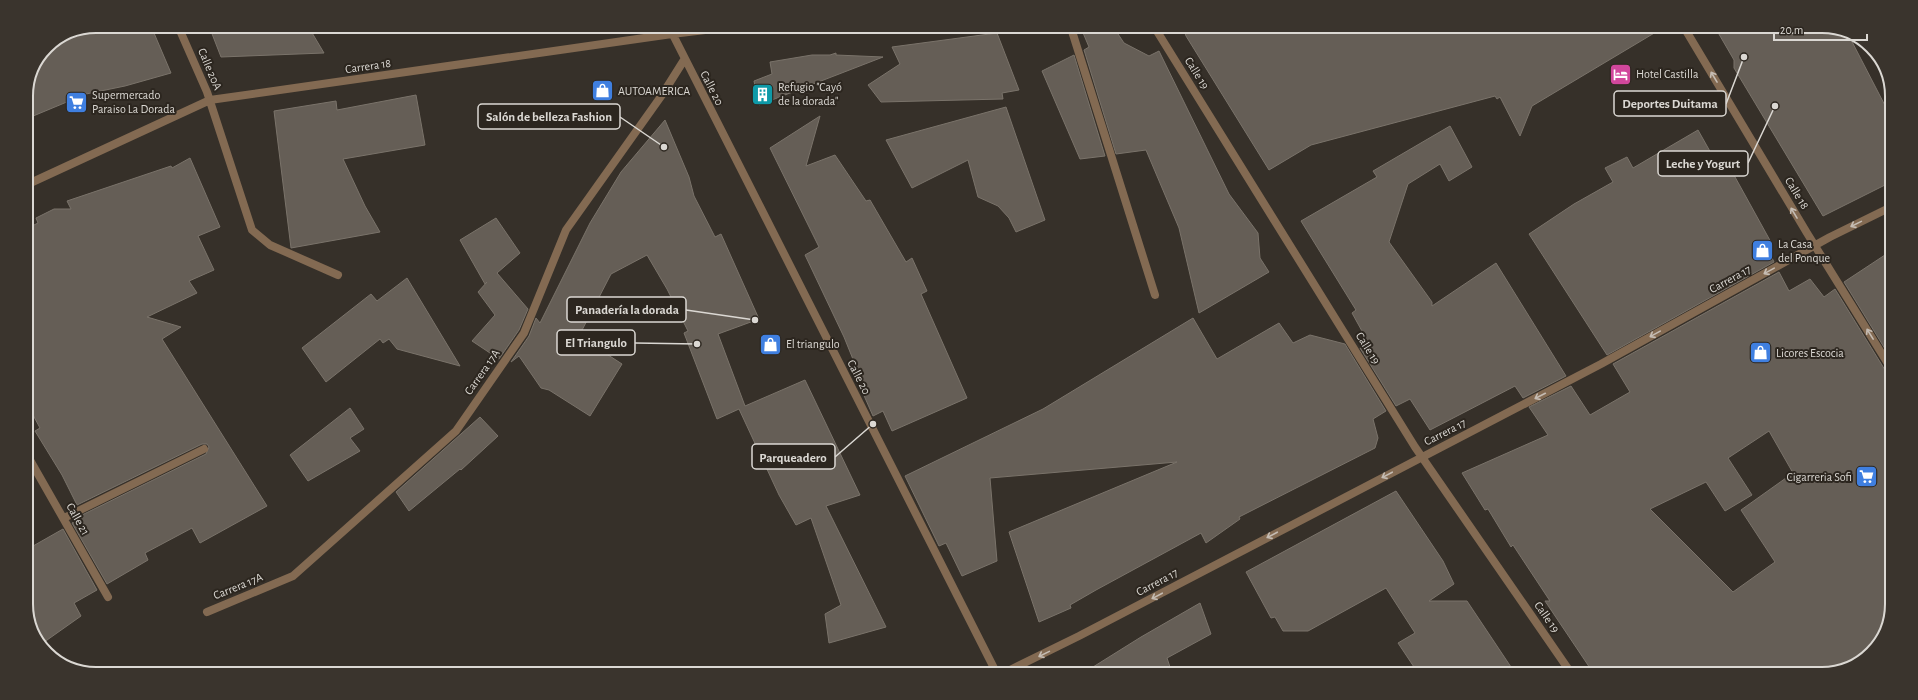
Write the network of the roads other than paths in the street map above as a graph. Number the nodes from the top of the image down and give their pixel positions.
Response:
1 (181, 33) edge
2 (658, 33) edge
3 (672, 33) edge
4 (1073, 33) edge
5 (1158, 33) edge
6 (1687, 33) edge
7 (684, 60) junction
8 (210, 100) junction
9 (33, 182) edge
10 (1885, 210) edge
11 (1815, 246) junction
12 (338, 275) dead end
13 (1155, 295) dead end
14 (1885, 359) edge
15 (204, 449) dead end
16 (1422, 457) junction
17 (33, 465) edge
18 (64, 518) junction
19 (108, 597) dead end
20 (207, 612) dead end
21 (993, 667) edge
22 (1016, 667) edge
23 (1566, 667) edge

1 - 8 street, Calle 20A
2 - 8 street, Carrera 18
3 - 7 street, Calle 20
4 - 13 street
5 - 16 street, Calle 19
11 -> 6 street, Calle 18
7 - 20 street, Carrera 17A
7 - 21 street, Calle 20
8 - 9 street, Carrera 18
8 - 12 street, Calle 20A
10 -> 11 street, Carrera 17
14 -> 11 street, Calle 18
11 -> 16 street, Carrera 17
15 - 18 street
16 -> 22 street, Carrera 17
16 - 23 street, Calle 19
17 - 18 street, Calle 21
18 - 19 street, Calle 21

